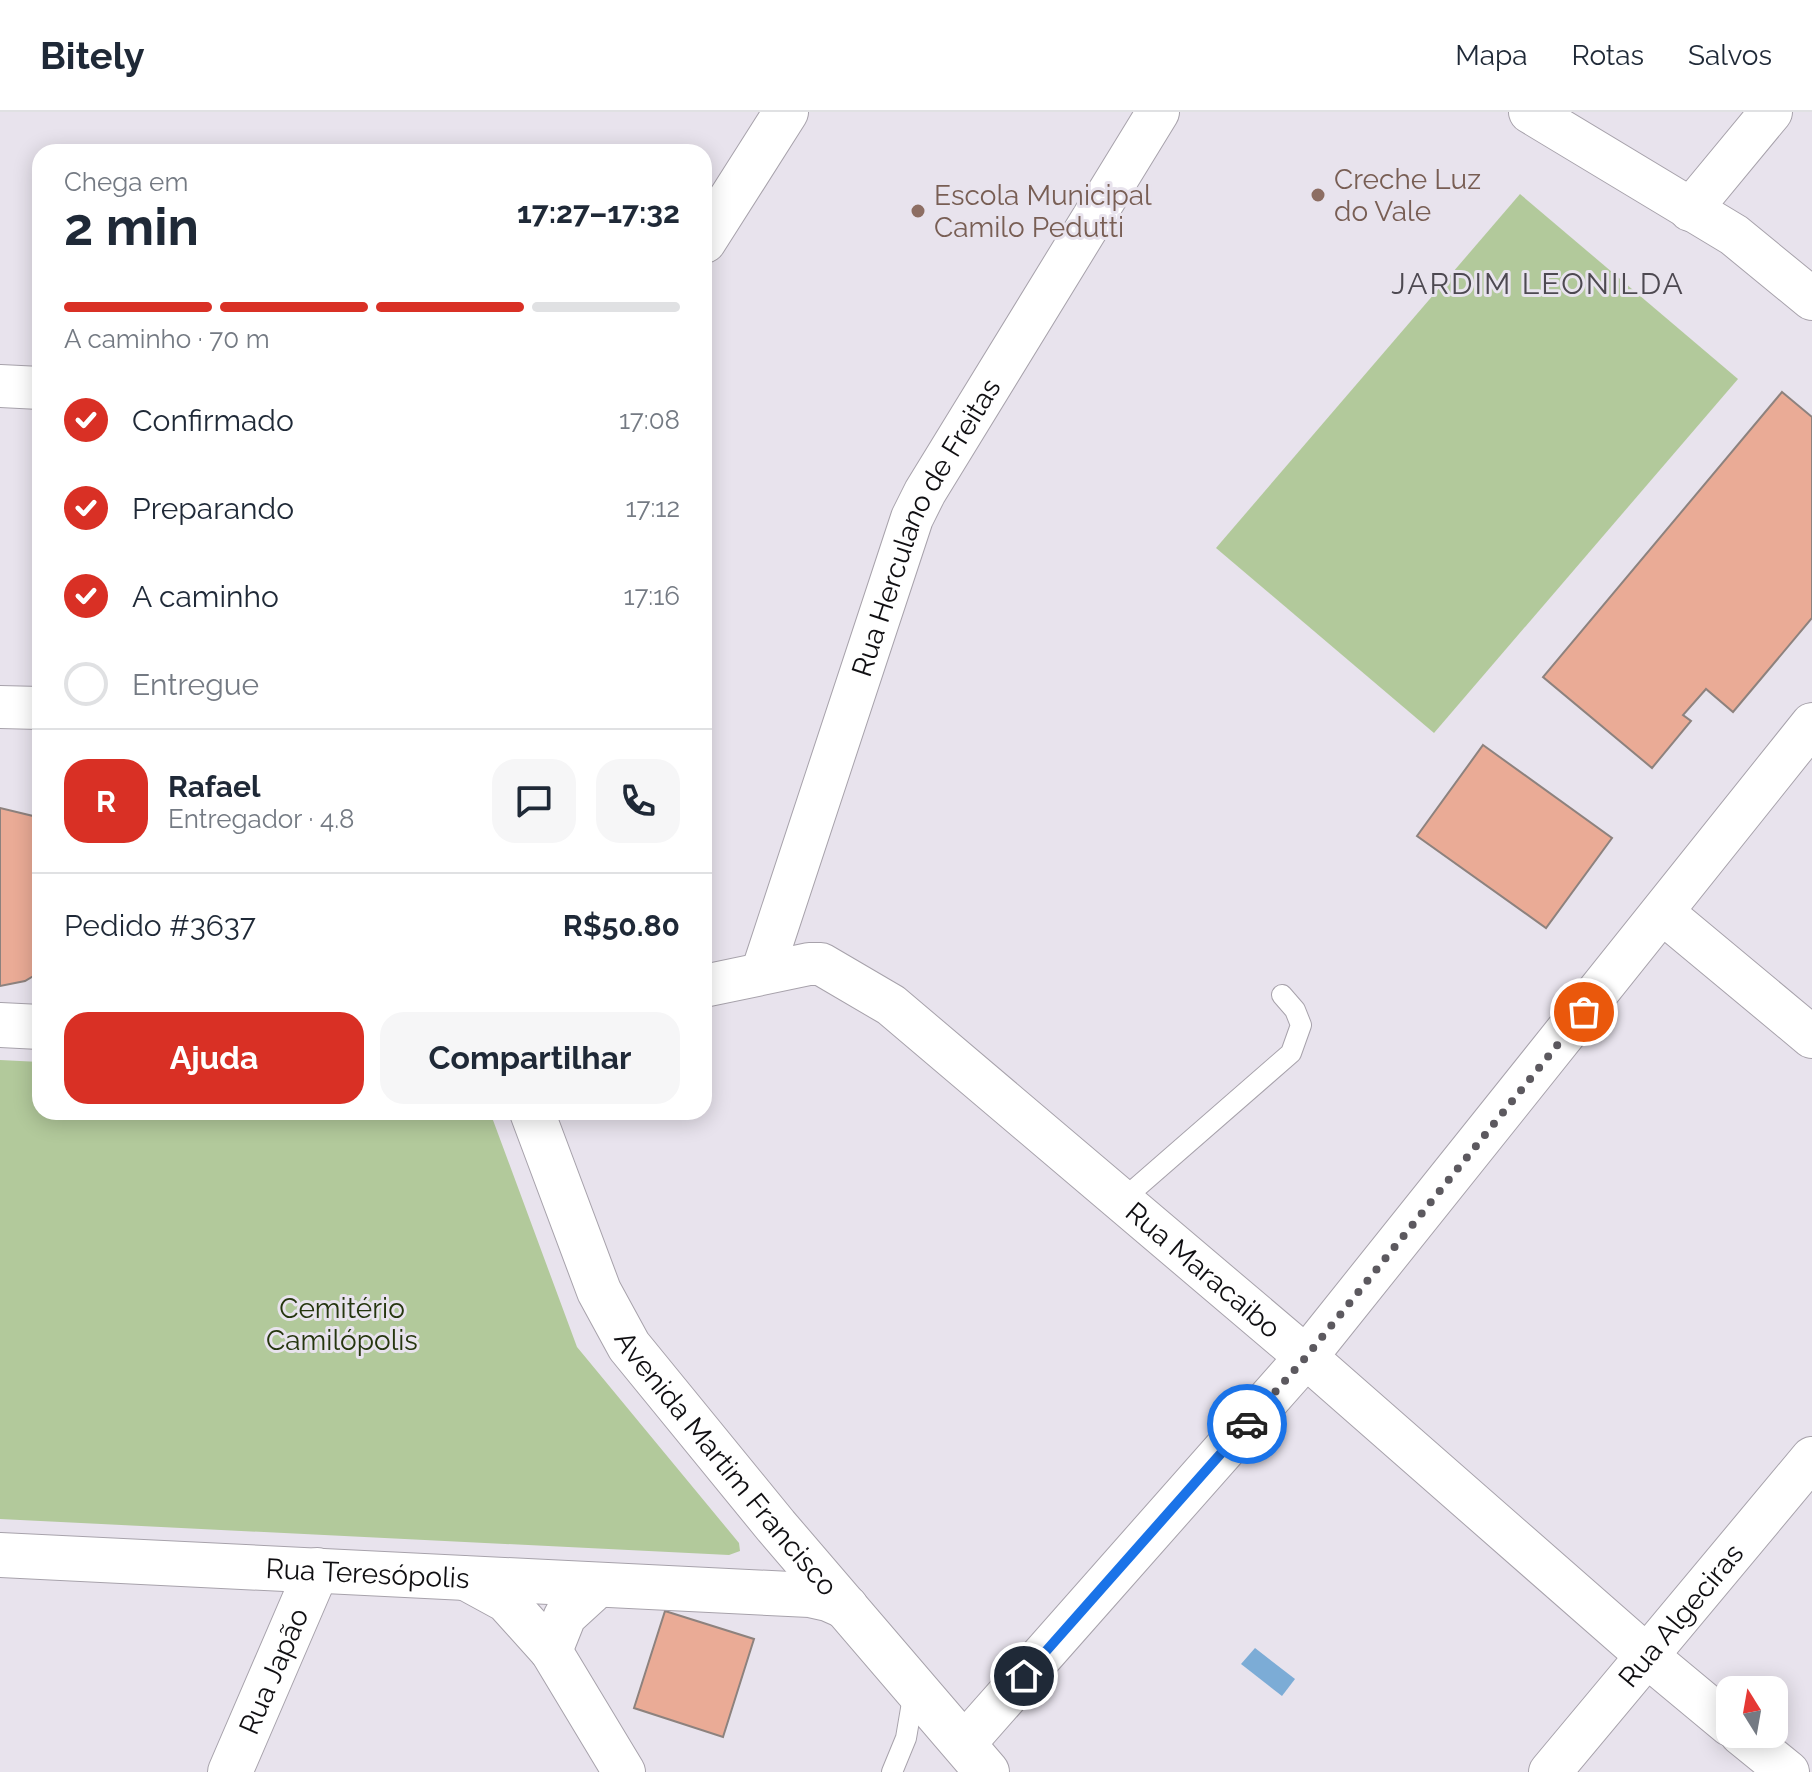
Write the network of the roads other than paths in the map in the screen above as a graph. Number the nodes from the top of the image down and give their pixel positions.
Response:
1 (786, 112) edge
2 (1158, 112) edge
3 (1530, 112) edge
4 (1771, 112) edge
5 (1690, 210) junction
6 (712, 228) edge
7 (1812, 299) edge
8 (0, 386) edge
9 (32, 388) edge
10 (0, 707) edge
11 (32, 708) edge
12 (1808, 736) edge
13 (1663, 913) junction
14 (762, 973) junction
15 (712, 984) edge
16 (1282, 995) dead end
17 (0, 1025) edge
18 (32, 1027) edge
19 (1812, 1037) edge
20 (535, 1120) edge
21 (1120, 1202) junction
22 (1306, 1357) junction
23 (1812, 1458) edge
24 (776, 1526) junction
25 (0, 1555) edge
26 (317, 1570) junction
27 (462, 1577) junction
28 (600, 1584) junction
29 (734, 1591) junction
30 (846, 1607) junction
31 (551, 1651) junction
32 (1647, 1656) junction
33 (915, 1687) junction
34 (1716, 1713) edge
35 (1758, 1748) edge
36 (976, 1758) edge
37 (230, 1772) edge
38 (624, 1772) edge
39 (892, 1772) edge
40 (1550, 1772) edge
41 (1788, 1772) edge

1 - 6 main road
2 - 14 street, Rua Herculano de Freitas
3 - 5 street
4 - 5 street
5 - 7 street
8 - 9 street
10 - 11 street
12 - 13 street
13 - 19 street
13 - 22 street
14 - 15 street, Rua Maracaibo
14 - 21 street, Rua Maracaibo
16 - 21 lane
17 - 18 main road
20 - 24 main road, Avenida Martim Francisco
21 - 22 street, Rua Maracaibo
22 - 32 street, Rua Maracaibo
22 - 36 street
23 - 32 street, Rua Algeciras
24 - 29 main road
24 - 30 main road, Avenida Martim Francisco
25 - 26 main road, Rua Teresópolis
26 - 27 main road, Rua Teresópolis
26 - 37 main road, Rua Japão
27 - 28 main road, Rua Teresópolis
27 - 31 street
28 - 29 main road, Rua Teresópolis
28 - 31 street
29 - 30 main road, Rua Teresópolis
30 - 33 main road, Avenida Martim Francisco
31 - 38 street
32 - 34 street, Rua Maracaibo
32 - 40 street, Rua Algeciras
33 - 36 main road, Avenida Martim Francisco
33 - 39 lane
35 - 41 street

